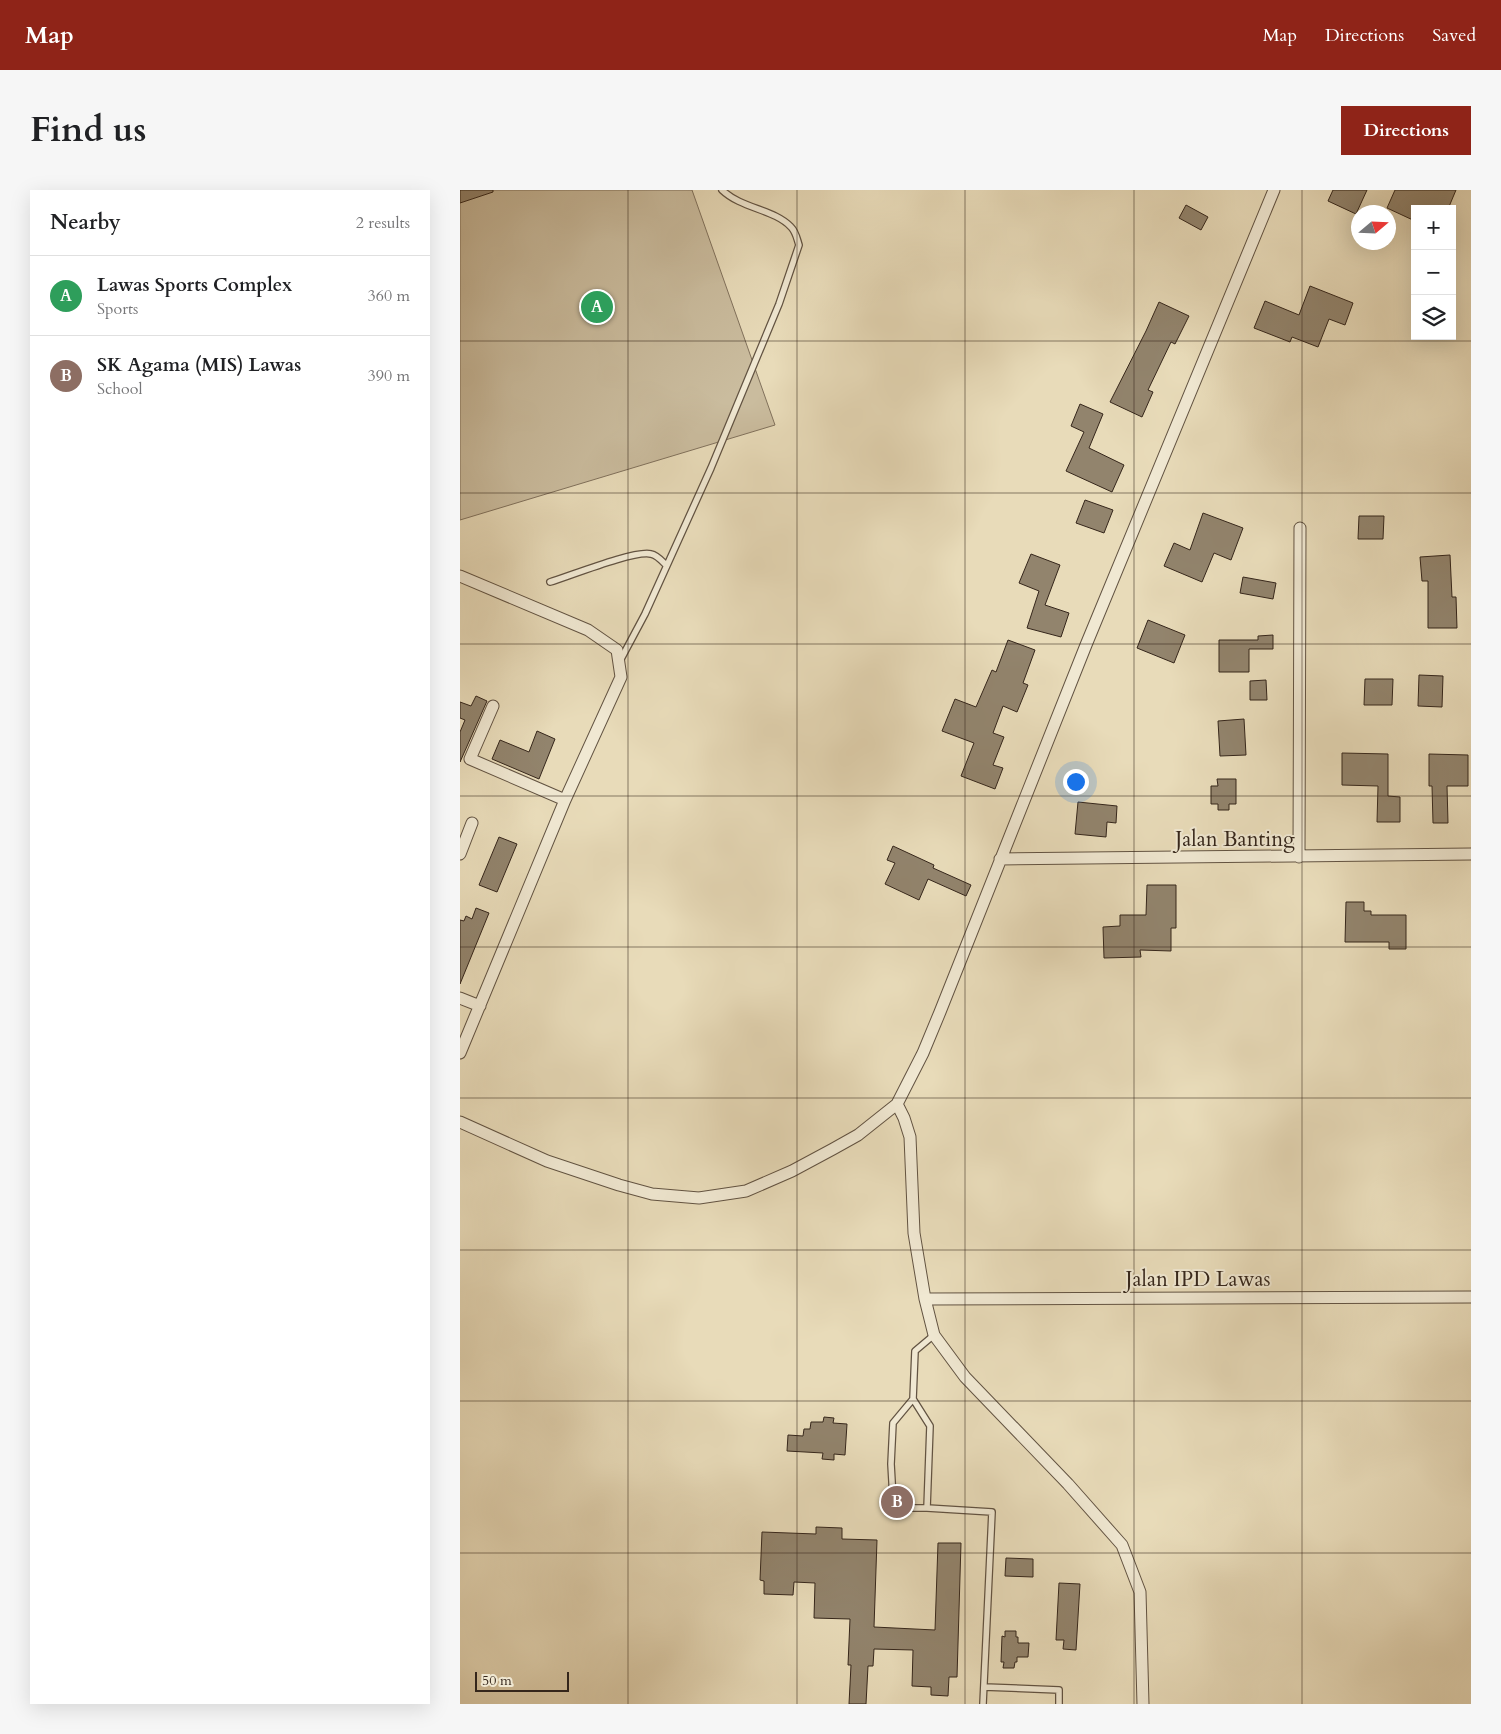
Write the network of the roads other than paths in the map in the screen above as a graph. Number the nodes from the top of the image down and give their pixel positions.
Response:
1 (722, 190) edge
2 (1274, 190) edge
3 (1300, 528) dead end
4 (666, 566) junction
5 (460, 576) edge
6 (550, 582) dead end
7 (619, 663) junction
8 (493, 706) dead end
9 (565, 800) junction
10 (472, 823) dead end
11 (460, 854) edge
12 (1471, 854) edge
13 (1299, 857) junction
14 (1000, 859) junction
15 (460, 998) edge
16 (480, 1006) junction
17 (460, 1053) edge
18 (897, 1104) junction
19 (460, 1122) edge
20 (1471, 1297) edge
21 (924, 1299) junction
22 (934, 1335) junction
23 (912, 1399) junction
24 (927, 1508) junction
25 (984, 1686) junction
26 (983, 1704) edge
27 (1059, 1704) edge
28 (1144, 1704) edge

1 - 4 lane
2 - 14 street
3 - 13 street
4 - 6 lane
4 - 7 lane
5 - 7 street
7 - 9 street
8 - 9 street
9 - 16 street
10 - 11 street
12 - 13 street, Jalan Banting
13 - 14 street, Jalan Banting
14 - 18 street
15 - 16 street
16 - 17 street
18 - 19 street
18 - 21 street
20 - 21 street, Jalan IPD Lawas
21 - 22 street
22 - 23 lane
22 - 28 street
23 - 24 lane
23 - 24 lane
24 - 25 lane
25 - 26 lane
25 - 27 lane

